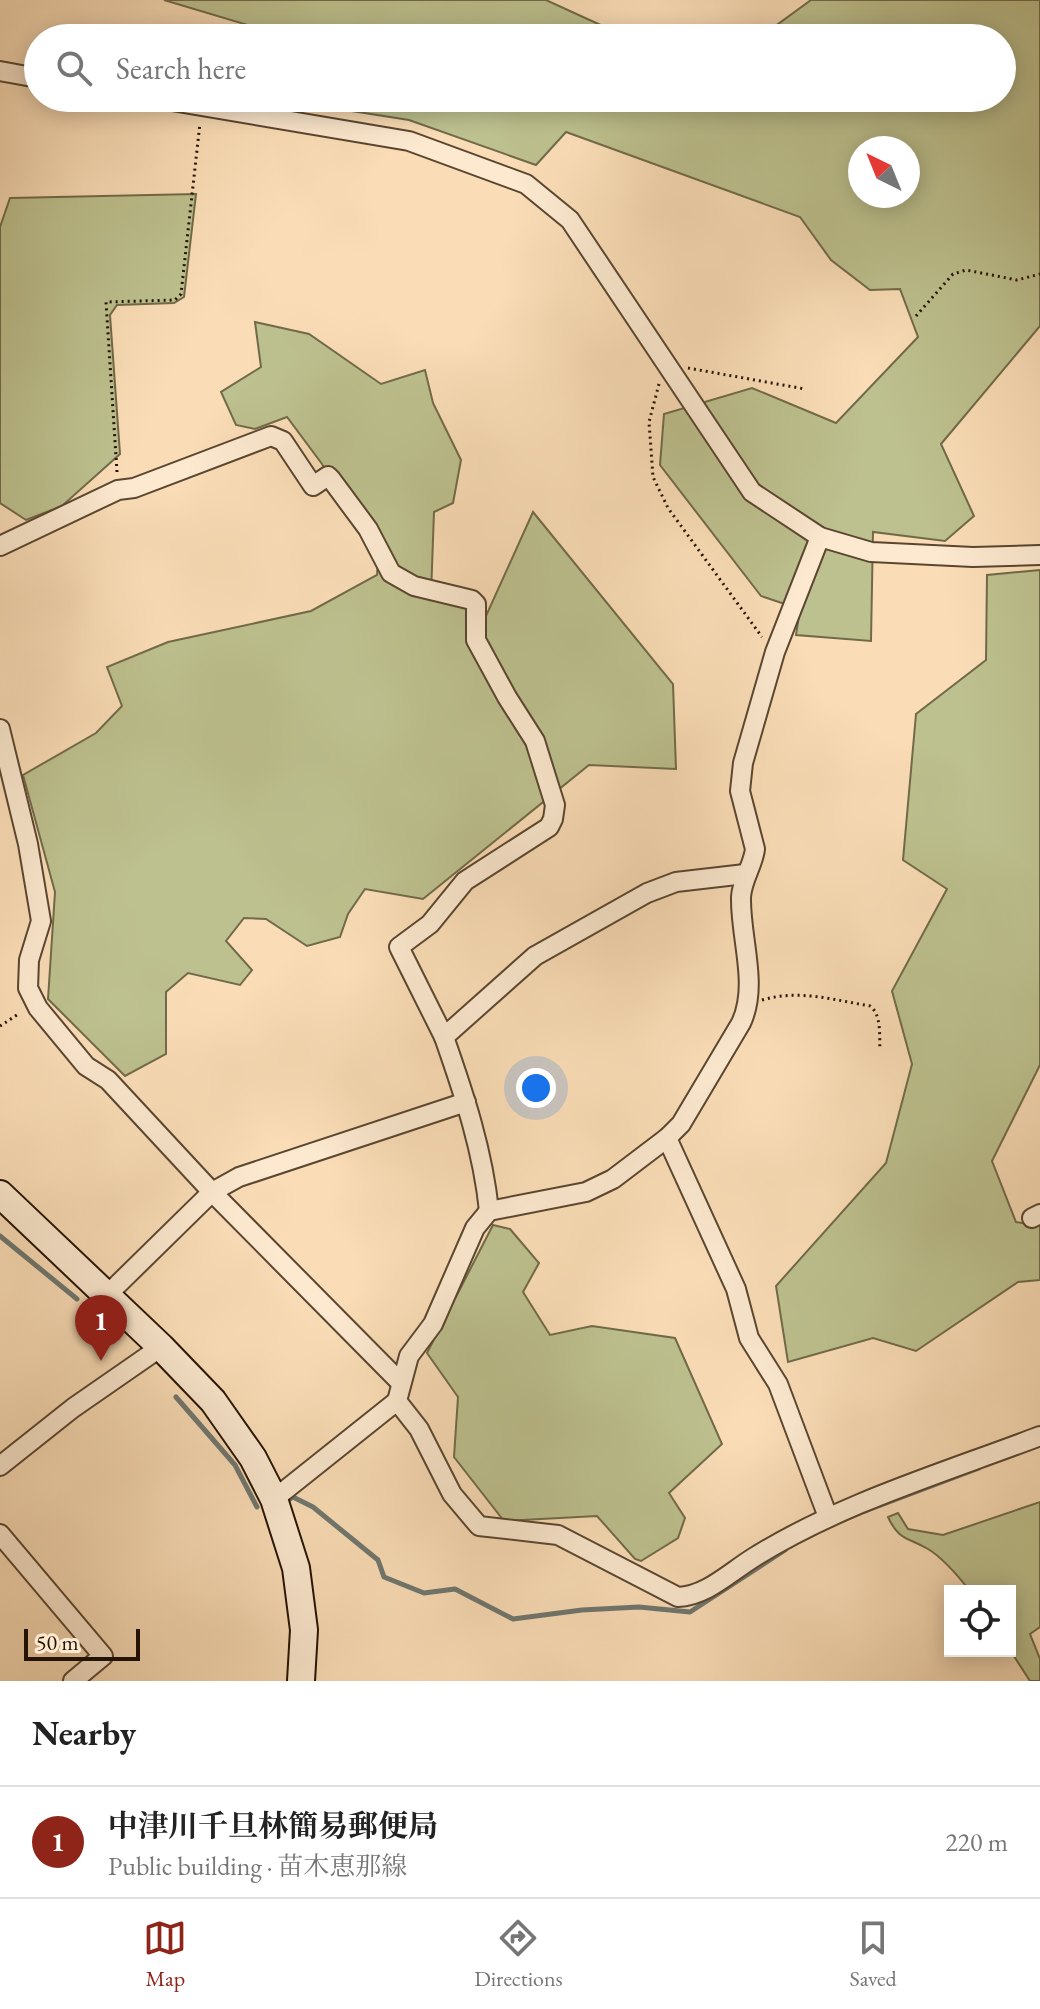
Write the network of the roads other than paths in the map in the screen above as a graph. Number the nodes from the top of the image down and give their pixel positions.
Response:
1 (0, 71) edge
2 (24, 75) edge
3 (226, 112) edge
4 (820, 537) junction
5 (0, 546) edge
6 (1040, 555) edge
7 (0, 729) edge
8 (7, 797) edge
9 (745, 874) junction
10 (444, 1037) junction
11 (466, 1102) junction
12 (667, 1138) junction
13 (212, 1192) junction
14 (0, 1194) edge
15 (489, 1211) junction
16 (106, 1296) junction
17 (161, 1347) junction
18 (399, 1392) junction
19 (1040, 1436) edge
20 (0, 1466) edge
21 (274, 1499) junction
22 (828, 1517) junction
23 (0, 1534) edge
24 (73, 1681) edge
25 (301, 1681) edge

1 - 2 street
3 - 4 street
4 - 6 street
4 - 9 street
5 - 10 street
7 - 8 street
8 - 13 street
9 - 10 street
9 - 12 street
10 - 11 street
11 - 13 street
11 - 15 street
12 - 15 street
12 - 22 street
13 - 16 street
13 - 18 street
14 - 16 main road
15 - 18 street
16 - 17 main road
17 - 20 street
17 - 21 main road
18 - 21 street
18 - 22 street
19 - 22 street
21 - 25 main road
23 - 24 street

